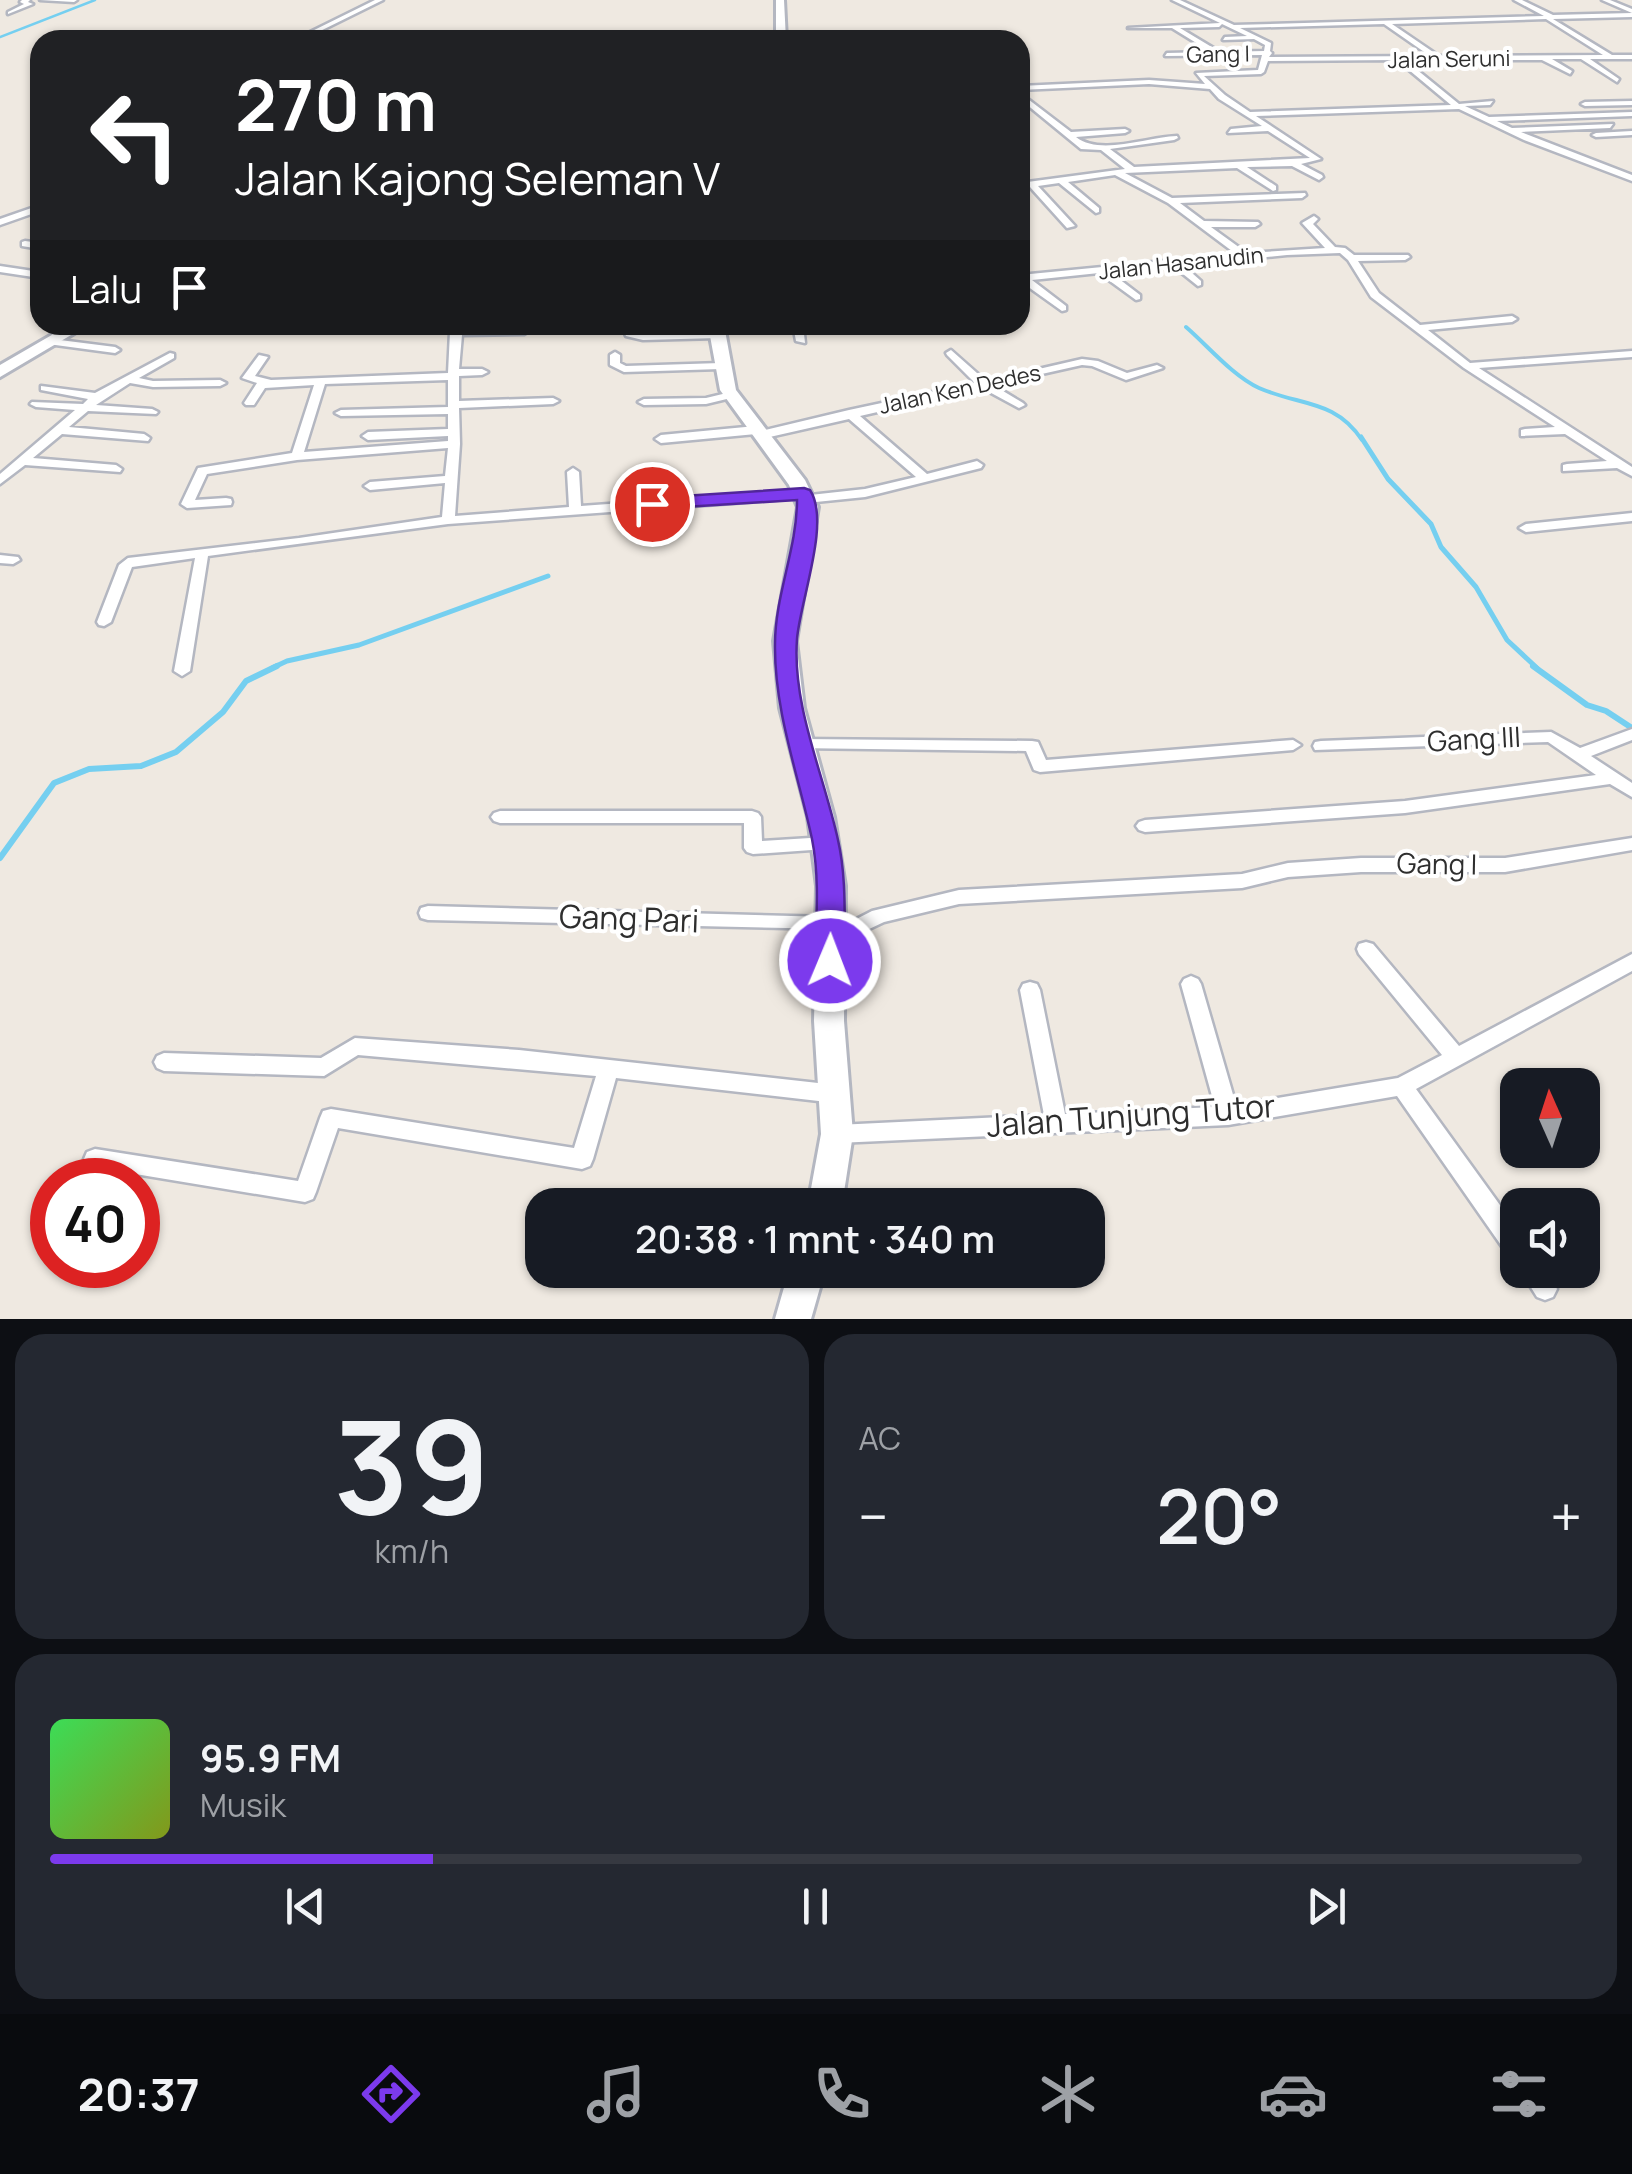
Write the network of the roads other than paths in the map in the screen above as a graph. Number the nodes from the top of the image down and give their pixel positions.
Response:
1 (27, 0) edge
2 (42, 0) edge
3 (74, 0) edge
4 (380, 0) edge
5 (780, 0) edge
6 (1175, 0) edge
7 (1517, 0) edge
8 (1606, 0) edge
9 (1480, 12) dead end
10 (1632, 13) edge
11 (10, 14) dead end
12 (1550, 18) junction
13 (1164, 19) dead end
14 (1494, 19) junction
15 (1384, 20) junction
16 (1260, 24) junction
17 (1172, 26) junction
18 (1231, 26) junction
19 (1131, 28) dead end
20 (318, 30) edge
21 (781, 30) edge
22 (1514, 30) dead end
23 (1276, 32) dead end
24 (1256, 37) junction
25 (1225, 39) dead end
26 (1303, 46) dead end
27 (1526, 50) dead end
28 (1219, 54) junction
29 (1166, 55) dead end
30 (1268, 56) junction
31 (1610, 56) junction
32 (1580, 57) junction
33 (1632, 57) edge
34 (1539, 58) junction
35 (1319, 60) junction
36 (1341, 60) junction
37 (1366, 60) junction
38 (1400, 60) junction
39 (1440, 60) junction
40 (1465, 60) junction
41 (1228, 66) dead end
42 (1376, 70) dead end
43 (1480, 70) dead end
44 (1570, 72) dead end
45 (1198, 74) junction
46 (1347, 74) dead end
47 (1617, 80) dead end
48 (1153, 82) junction
49 (1077, 86) junction
50 (1211, 86) junction
51 (1030, 88) edge
52 (1086, 96) dead end
53 (1632, 102) edge
54 (1030, 104) edge
55 (1490, 104) dead end
56 (1584, 104) dead end
57 (1459, 105) junction
58 (1037, 110) junction
59 (1050, 110) dead end
60 (1293, 113) junction
61 (1252, 114) junction
62 (1632, 114) edge
63 (1489, 119) junction
64 (1106, 125) dead end
65 (1315, 125) dead end
66 (1632, 125) edge
67 (1271, 128) junction
68 (1125, 130) dead end
69 (1509, 130) junction
70 (1231, 131) dead end
71 (1064, 132) junction
72 (1632, 133) edge
73 (1174, 138) dead end
74 (1527, 138) junction
75 (1103, 148) junction
76 (1293, 163) junction
77 (1238, 165) junction
78 (1132, 170) junction
79 (1116, 172) junction
80 (1319, 177) dead end
81 (1632, 178) edge
82 (1060, 180) junction
83 (1032, 184) joint
84 (1272, 188) dead end
85 (1302, 195) dead end
86 (1171, 201) junction
87 (1096, 210) dead end
88 (30, 212) edge
89 (1314, 220) dead end
90 (0, 222) edge
91 (1204, 224) junction
92 (1255, 224) dead end
93 (1070, 226) dead end
94 (25, 244) dead end
95 (30, 245) edge
96 (1342, 252) junction
97 (1245, 256) junction
98 (1405, 257) dead end
99 (1176, 264) junction
100 (0, 270) edge
101 (1102, 271) junction
102 (30, 273) edge
103 (1030, 277) edge
104 (1198, 283) dead end
105 (1030, 284) edge
106 (1136, 298) dead end
107 (1062, 308) dead end
108 (1512, 319) dead end
109 (1418, 328) junction
110 (64, 335) edge
111 (457, 335) edge
112 (634, 335) edge
113 (664, 335) edge
114 (718, 335) edge
115 (800, 335) edge
116 (801, 341) dead end
117 (52, 342) junction
118 (115, 350) dead end
119 (951, 353) dead end
120 (1632, 354) edge
121 (616, 355) dead end
122 (170, 356) dead end
123 (263, 357) dead end
124 (721, 366) junction
125 (1468, 366) junction
126 (1157, 368) dead end
127 (0, 372) edge
128 (482, 372) dead end
129 (454, 374) junction
130 (128, 379) junction
131 (321, 380) junction
132 (278, 382) junction
133 (220, 383) dead end
134 (984, 385) junction
135 (44, 388) dead end
136 (731, 395) junction
137 (97, 398) junction
138 (552, 401) dead end
139 (644, 402) dead end
140 (250, 403) dead end
141 (36, 404) dead end
142 (1019, 405) dead end
143 (453, 407) junction
144 (83, 410) junction
145 (152, 412) dead end
146 (849, 413) junction
147 (341, 414) dead end
148 (61, 430) junction
149 (1567, 430) junction
150 (759, 432) junction
151 (1525, 433) dead end
152 (368, 436) dead end
153 (144, 438) dead end
154 (454, 438) junction
155 (661, 439) dead end
156 (297, 456) junction
157 (22, 461) junction
158 (1618, 464) junction
159 (977, 465) dead end
160 (1567, 468) dead end
161 (116, 470) dead end
162 (573, 472) dead end
163 (1632, 472) edge
164 (925, 478) junction
165 (450, 479) junction
166 (0, 480) edge
167 (370, 486) dead end
168 (805, 497) junction
169 (226, 502) dead end
170 (576, 508) junction
171 (1632, 517) edge
172 (448, 520) junction
173 (1526, 528) dead end
174 (202, 554) junction
175 (104, 622) dead end
176 (182, 672) dead end
177 (1632, 734) edge
178 (801, 744) junction
179 (1293, 745) dead end
180 (1321, 746) dead end
181 (1581, 754) junction
182 (1615, 778) junction
183 (1632, 791) edge
184 (500, 817) dead end
185 (1145, 826) dead end
186 (826, 843) junction
187 (1632, 844) edge
188 (428, 913) dead end
189 (830, 932) junction
190 (1366, 949) dead end
191 (1632, 962) edge
192 (1191, 984) dead end
193 (1030, 990) dead end
194 (1456, 1057) junction
195 (164, 1062) dead end
196 (609, 1068) junction
197 (1402, 1086) junction
198 (836, 1094) junction
199 (1228, 1116) junction
200 (1056, 1124) junction
201 (837, 1134) junction
202 (160, 1169) edge
203 (827, 1188) edge
204 (1500, 1225) edge
205 (802, 1288) edge
206 (793, 1319) edge

1 - 11 street
2 - 3 street
4 - 20 street
5 - 21 street
6 - 18 street
7 - 12 street
8 - 10 street
9 - 14 street
10 - 12 street, Gang I
12 - 14 street, Gang I
12 - 31 street
13 - 17 street
14 - 15 street, Gang I
14 - 22 street
15 - 16 street, Gang I
15 - 39 street
16 - 18 street, Gang I
16 - 23 street
17 - 18 street, Gang I
17 - 19 street, Gang I
17 - 28 street
18 - 24 street
24 - 25 street
24 - 30 street
26 - 35 street
27 - 34 street
28 - 29 street, Gang I
28 - 30 street, Gang I
28 - 41 street
30 - 35 street, Jalan Seruni
30 - 45 street
31 - 32 street, Jalan Seruni
31 - 33 street, Jalan Seruni
32 - 34 street, Jalan Seruni
32 - 47 street
34 - 40 street, Jalan Seruni
34 - 44 street
35 - 36 street, Jalan Seruni
36 - 37 street, Jalan Seruni
36 - 46 street
37 - 38 street, Jalan Seruni
37 - 42 street
38 - 39 street, Jalan Seruni
38 - 57 street
39 - 40 street, Jalan Seruni
40 - 43 street
45 - 48 street
45 - 50 street
48 - 49 street
48 - 50 street
49 - 51 street
49 - 52 street
50 - 61 street
53 - 56 street
54 - 58 street
55 - 57 street
57 - 60 street
57 - 63 street
58 - 59 street
58 - 71 street
60 - 61 street
60 - 65 street
61 - 67 street
62 - 63 street
63 - 69 street
64 - 71 street
66 - 69 street
67 - 70 street
67 - 76 street
68 - 71 street
69 - 74 street
71 - 75 street
72 - 74 street
73 - 75 street
74 - 81 street
75 - 78 street
76 - 77 street
76 - 80 street
77 - 78 street
77 - 84 street
78 - 79 street
79 - 82 street
79 - 86 street
82 - 83 street
82 - 87 street
83 - 93 street
85 - 86 street
86 - 91 street
88 - 90 street
89 - 96 street
91 - 92 street
91 - 97 street
94 - 95 street
96 - 97 street, Jalan Hasanudin
96 - 98 street, Jalan Hasanudin
96 - 109 street
97 - 99 street, Jalan Hasanudin
99 - 101 street, Jalan Hasanudin
99 - 104 street
100 - 102 street
101 - 103 street, Jalan Hasanudin
101 - 106 street
105 - 107 street
108 - 109 street
109 - 125 street
110 - 117 street
111 - 129 street
112 - 113 street
114 - 124 street
115 - 116 street
117 - 118 street
117 - 127 street
119 - 134 street
120 - 125 street
121 - 124 street
122 - 130 street
123 - 132 street
124 - 136 street
125 - 149 street
126 - 134 street, Jalan Ken Dedes
128 - 129 street
129 - 131 street
129 - 143 street
130 - 133 street
130 - 137 street
131 - 132 street
131 - 156 street
132 - 140 street
134 - 142 street
134 - 146 street, Jalan Ken Dedes
135 - 137 street
136 - 139 street
136 - 150 street
137 - 144 street
138 - 143 street
141 - 144 street
143 - 147 street
143 - 154 street
144 - 145 street
144 - 148 street
146 - 150 street, Jalan Ken Dedes
146 - 164 street
148 - 153 street
148 - 157 street
149 - 151 street
149 - 158 street
150 - 155 street, Jalan Ken Dedes
150 - 168 street
152 - 154 street
154 - 156 street
154 - 165 street
156 - 169 street
157 - 161 street
157 - 166 street
158 - 160 street
158 - 163 street
159 - 164 street
162 - 170 street
164 - 168 street
165 - 167 street
165 - 172 street
168 - 170 street
168 - 178 street
170 - 172 street
171 - 173 street
172 - 174 street
174 - 175 street
174 - 176 street
177 - 181 street
178 - 179 street
178 - 186 street
180 - 181 street, Gang III
181 - 182 street, Gang III
182 - 183 street, Gang III
182 - 185 street
184 - 186 street
186 - 189 street
187 - 189 street, Gang I
188 - 189 street, Gang Pari
189 - 198 street
190 - 194 street
191 - 194 street, Jalan Tunjung Tutor
192 - 199 street
193 - 200 street
194 - 197 street, Jalan Tunjung Tutor
195 - 196 street
196 - 198 street
196 - 202 street
197 - 199 street, Jalan Tunjung Tutor
197 - 204 street
198 - 201 street
199 - 200 street, Jalan Tunjung Tutor
200 - 201 street, Jalan Tunjung Tutor
201 - 203 street
205 - 206 street

